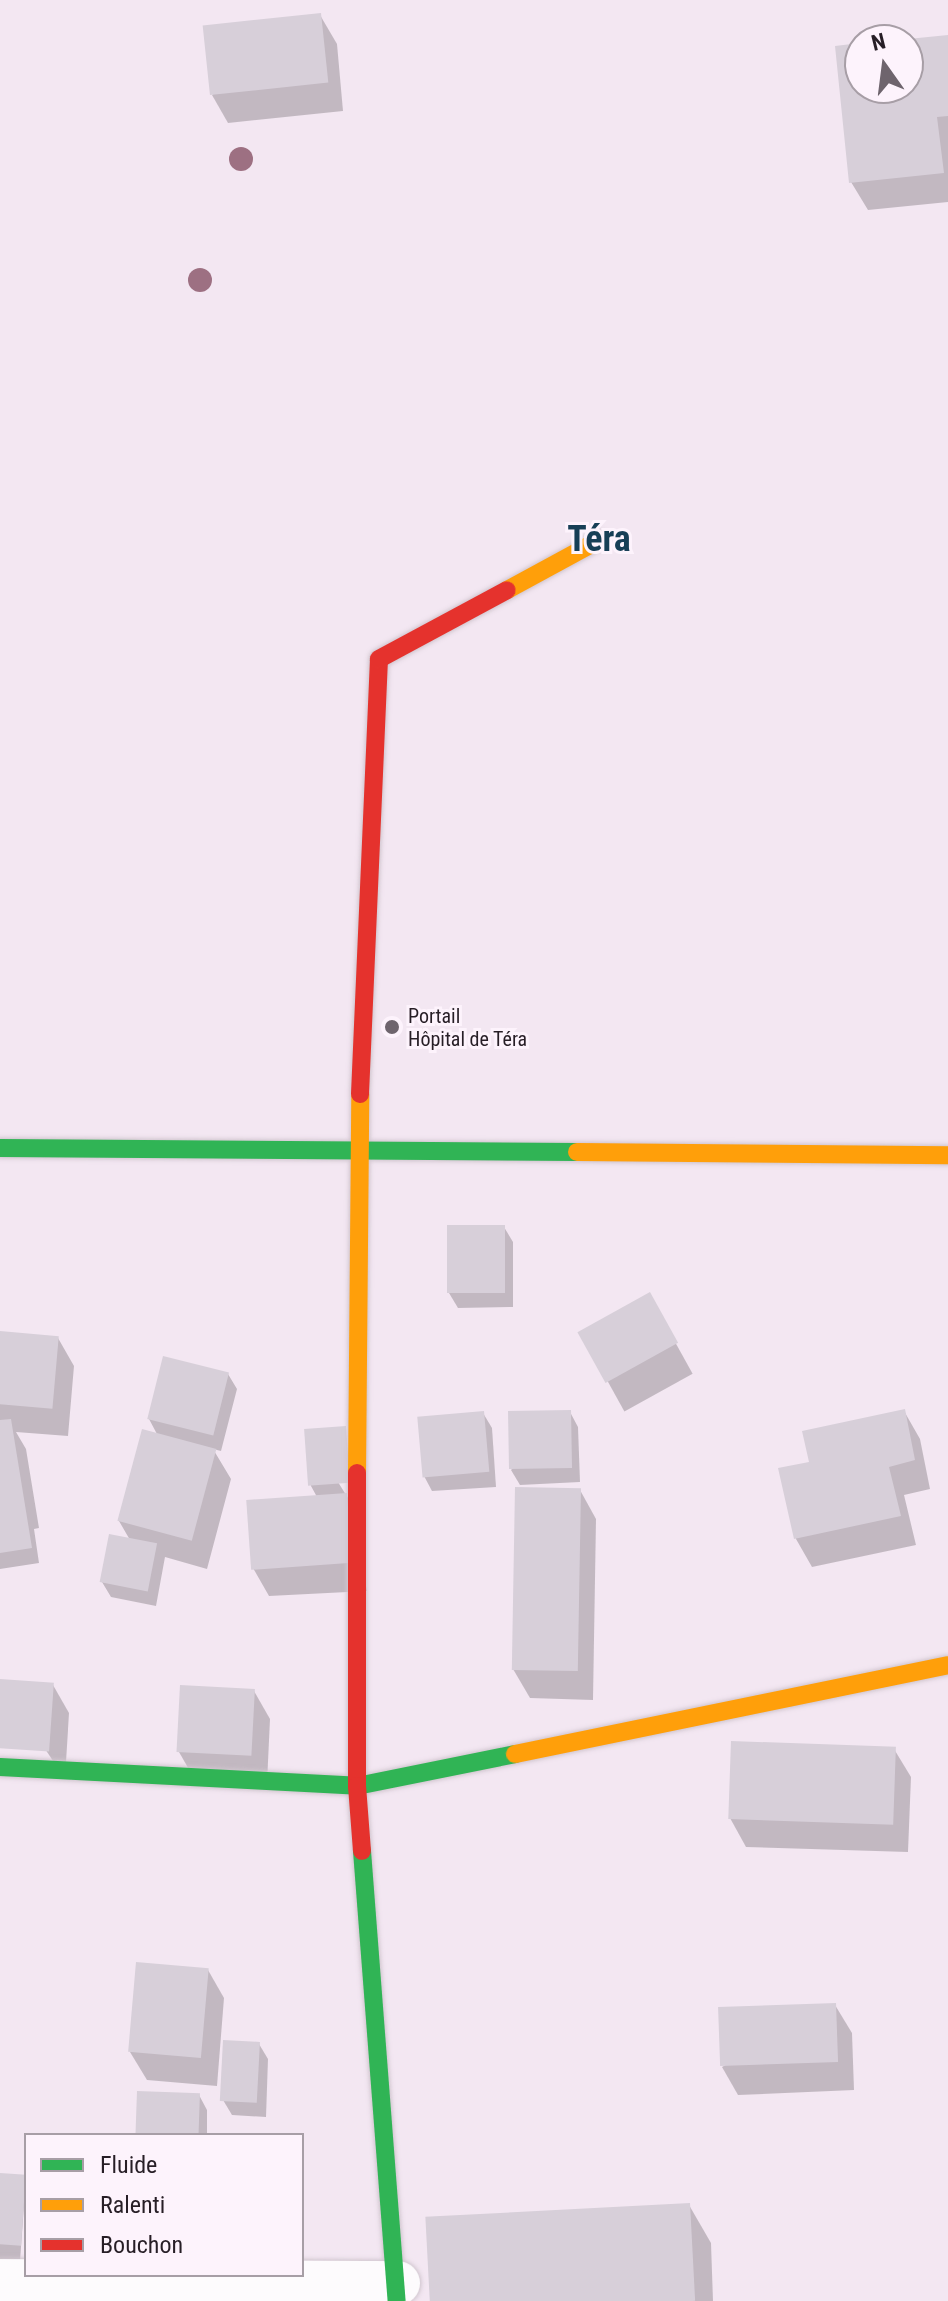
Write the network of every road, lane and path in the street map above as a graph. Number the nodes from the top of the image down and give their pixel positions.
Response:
1 (599, 540) dead end
2 (0, 1148) edge
3 (357, 1151) junction
4 (948, 1155) edge
5 (948, 1665) edge
6 (0, 1767) edge
7 (357, 1786) junction
8 (0, 2281) edge
9 (398, 2292) edge

1 - 3 street
2 - 3 street
3 - 4 street
3 - 7 street
5 - 7 street
6 - 7 street
7 - 9 street
8 - 9 street

